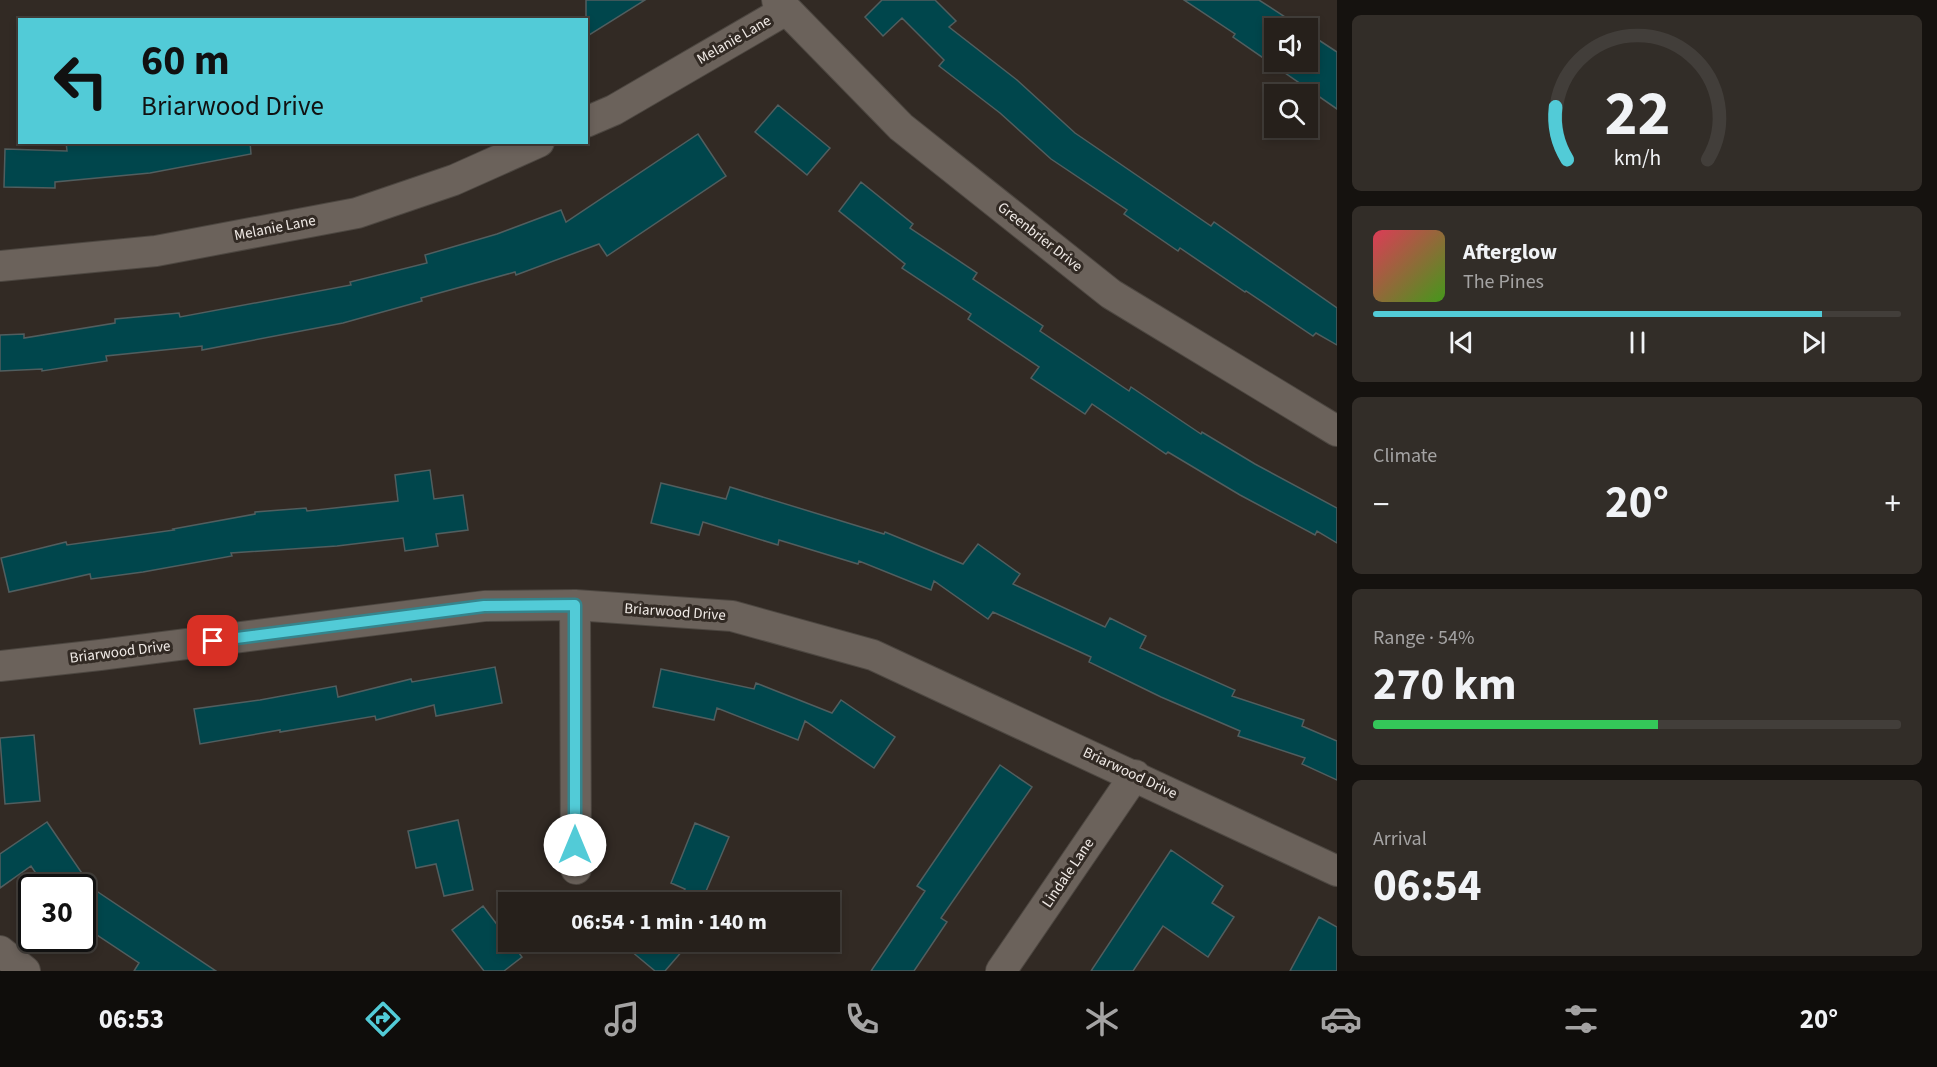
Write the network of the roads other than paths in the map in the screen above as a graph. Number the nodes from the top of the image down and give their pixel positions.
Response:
1 (782, 5) edge
2 (588, 121) edge
3 (535, 144) edge
4 (0, 266) edge
5 (1337, 431) edge
6 (575, 605) junction
7 (0, 666) edge
8 (1135, 775) junction
9 (576, 868) dead end
10 (1337, 871) edge
11 (0, 951) edge
12 (25, 971) edge
13 (1001, 971) edge

1 - 2 street, Melanie Lane
1 - 5 street, Greenbrier Drive
3 - 4 street, Melanie Lane
6 - 7 street, Briarwood Drive
6 - 8 street, Briarwood Drive
6 - 9 street
8 - 10 street, Briarwood Drive
8 - 13 street, Lindale Lane
11 - 12 street

